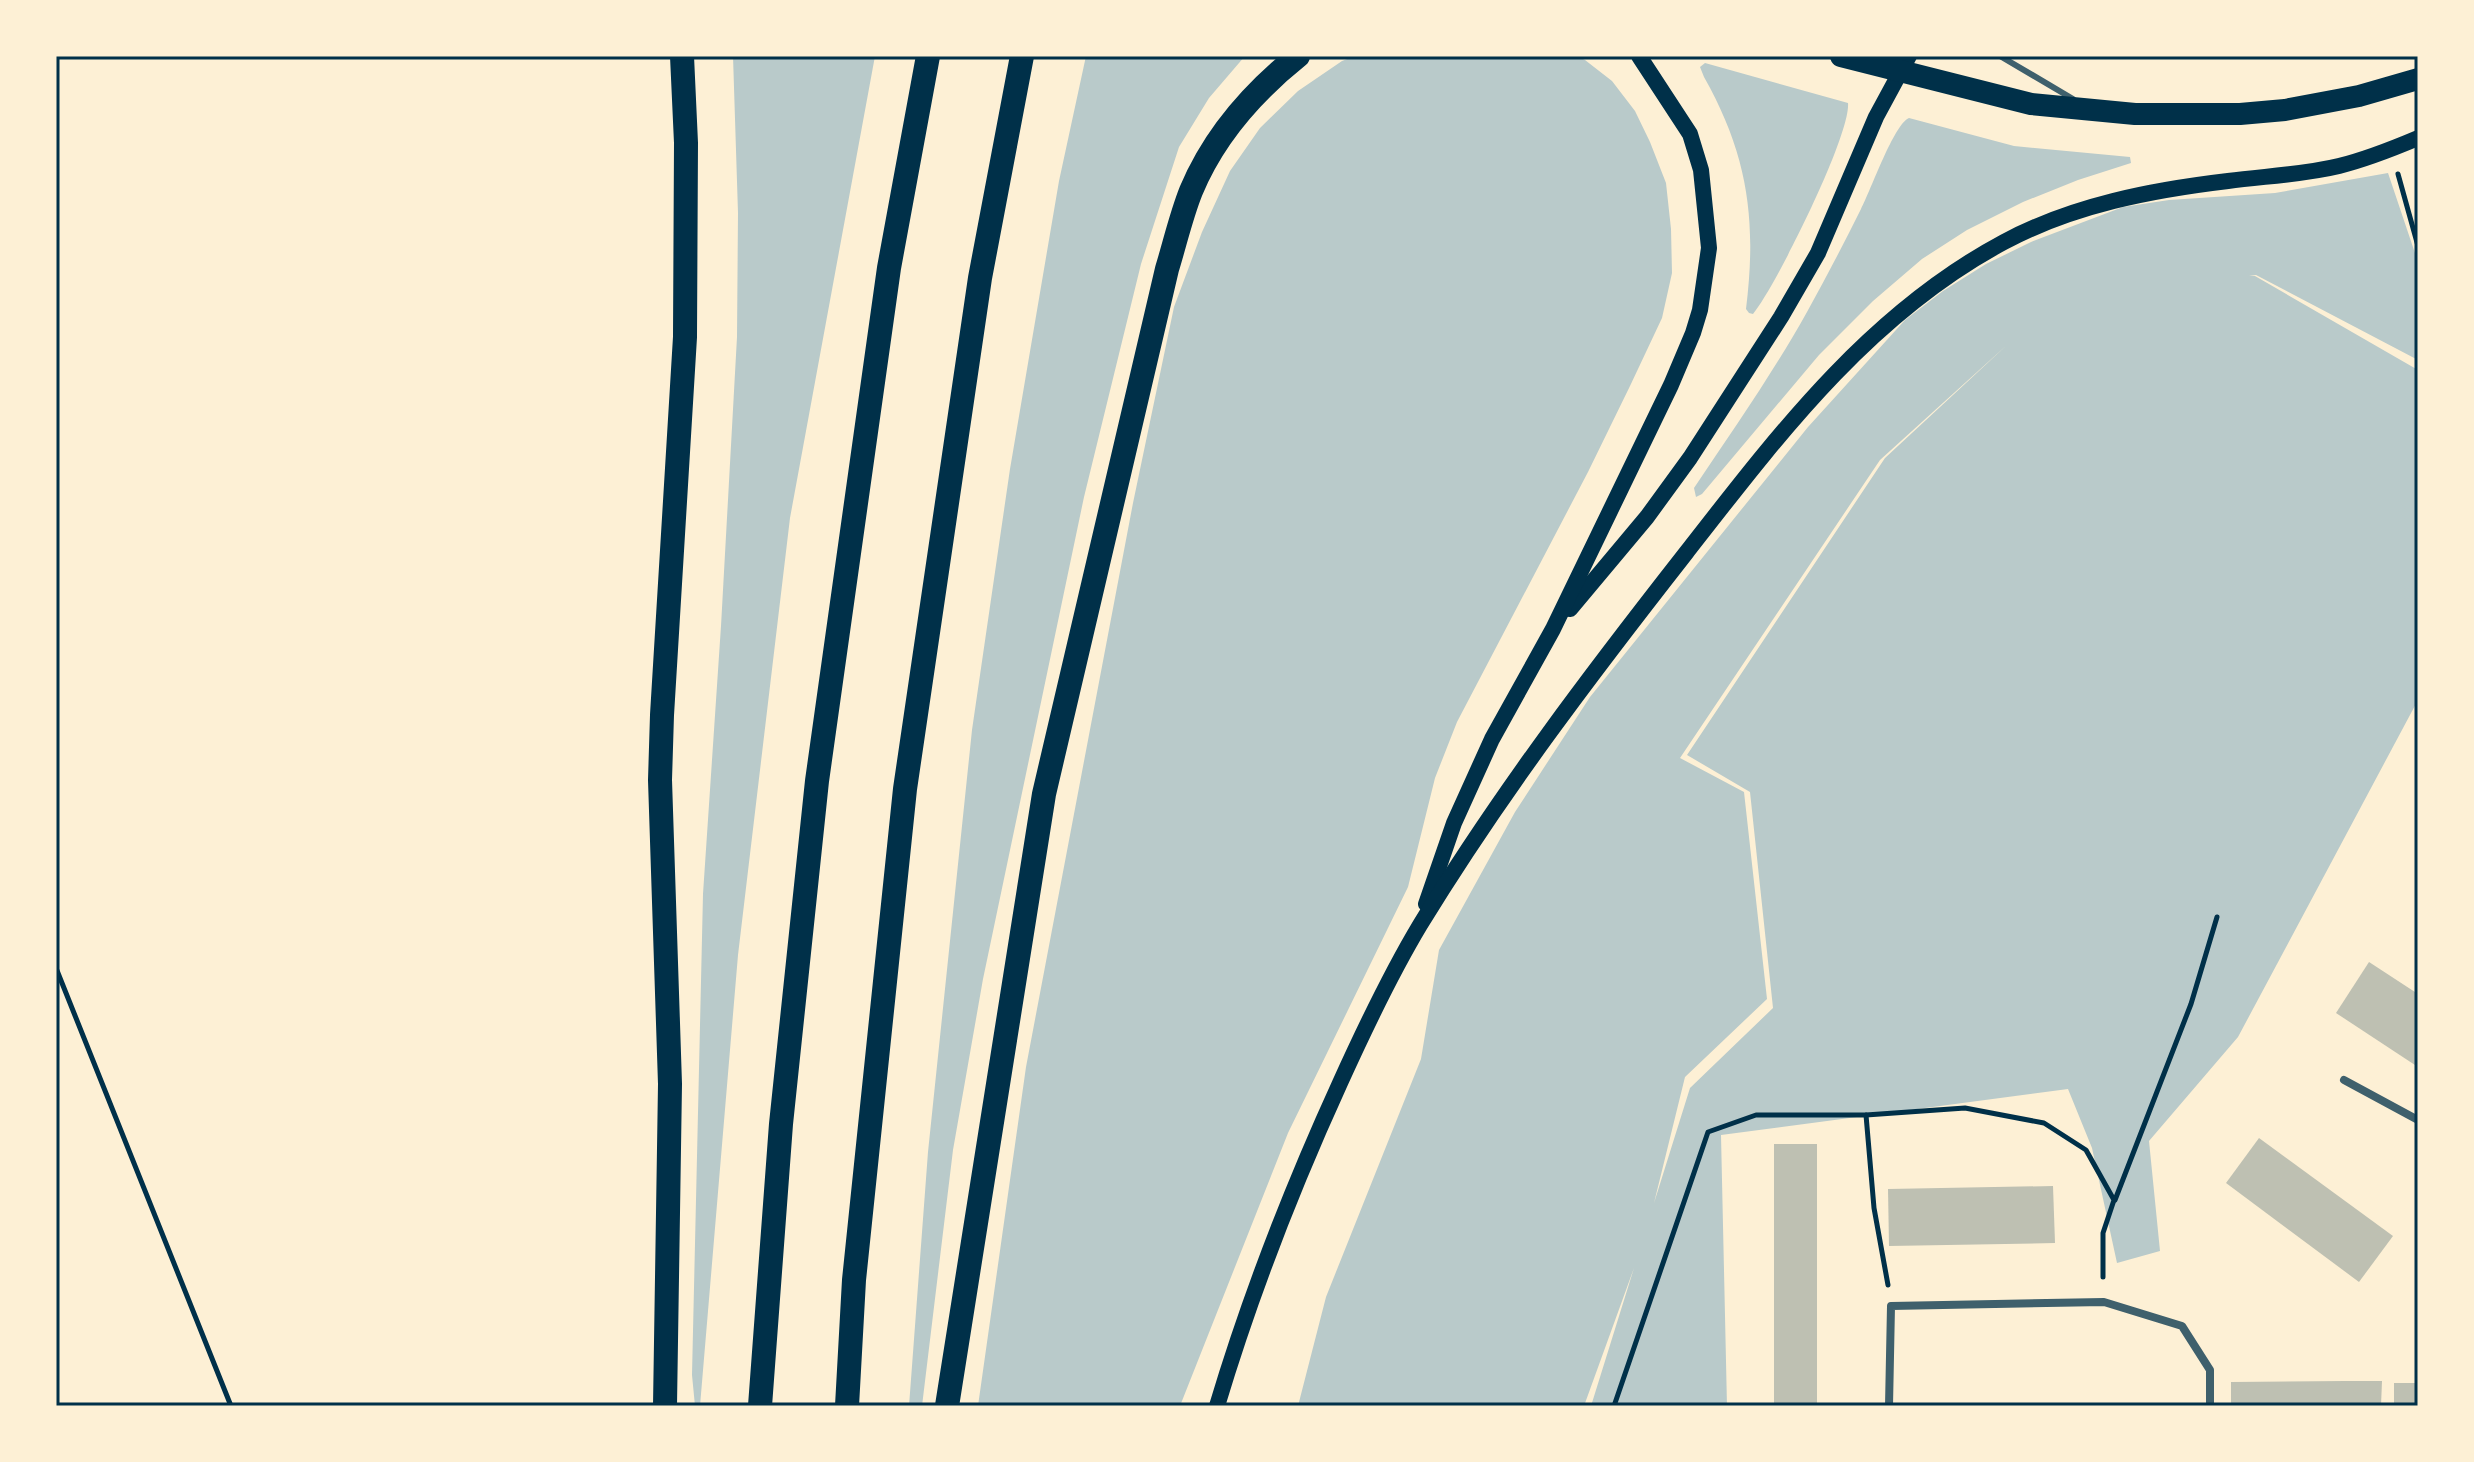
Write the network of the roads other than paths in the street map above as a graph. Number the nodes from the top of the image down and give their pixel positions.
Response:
1 (682, 56) edge
2 (928, 56) edge
3 (1022, 56) edge
4 (1298, 56) edge
5 (1639, 56) edge
6 (1841, 56) edge
7 (2000, 56) edge
8 (1904, 64) edge
9 (2418, 79) edge
10 (2090, 109) junction
11 (2418, 138) edge
12 (1553, 629) junction
13 (1418, 928) junction
14 (2344, 1080) dead end
15 (2418, 1120) edge
16 (665, 1406) edge
17 (760, 1406) edge
18 (847, 1406) edge
19 (947, 1406) edge
20 (1217, 1406) edge
21 (1889, 1406) edge
22 (2210, 1406) edge

1 - 16 highway
2 - 17 highway
3 - 18 highway
4 - 19 highway
5 - 12 main road
6 - 8 highway
7 - 10 lane
8 - 10 highway
8 - 12 main road
9 - 10 highway
11 - 13 main road
12 - 13 main road
13 - 20 main road
14 - 15 street
21 - 22 street

